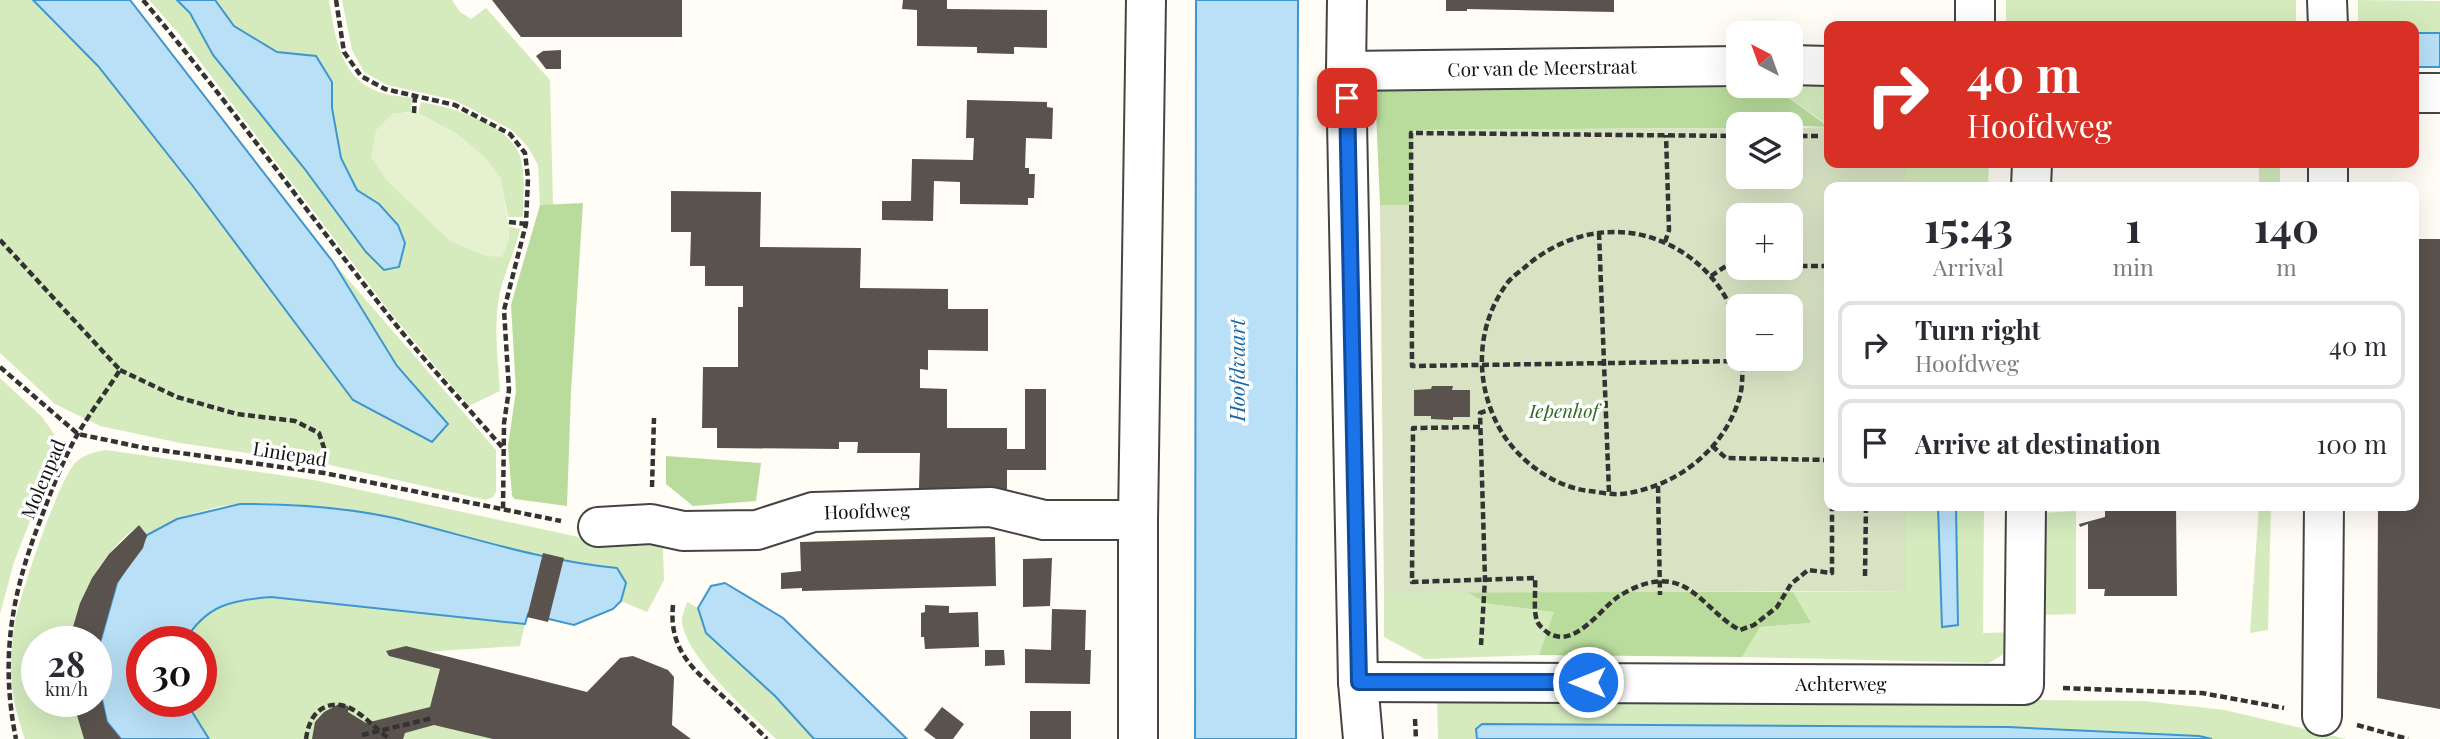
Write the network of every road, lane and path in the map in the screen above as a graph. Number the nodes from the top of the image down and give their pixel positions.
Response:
1 (143, 0) edge
2 (336, 0) edge
3 (1146, 0) edge
4 (1347, 0) edge
5 (1975, 0) edge
6 (2327, 0) edge
7 (1975, 21) edge
8 (2328, 21) edge
9 (1803, 65) edge
10 (1726, 66) edge
11 (1824, 66) edge
12 (1346, 71) junction
13 (2419, 93) edge
14 (2440, 93) edge
15 (415, 96) junction
16 (414, 113) dead end
17 (1666, 135) junction
18 (1726, 136) edge
19 (1803, 136) edge
20 (1820, 136) dead end
21 (509, 222) dead end
22 (526, 224) junction
23 (1599, 233) junction
24 (0, 240) edge
25 (1665, 243) junction
26 (1726, 266) edge
27 (1803, 266) edge
28 (1824, 266) edge
29 (1711, 275) junction
30 (1726, 299) edge
31 (1726, 360) edge
32 (1604, 363) junction
33 (1480, 365) junction
34 (0, 367) edge
35 (120, 370) junction
36 (1742, 371) edge
37 (1489, 410) junction
38 (654, 418) dead end
39 (1480, 427) junction
40 (78, 434) junction
41 (1712, 446) junction
42 (502, 447) junction
43 (1824, 460) edge
44 (324, 473) junction
45 (1658, 486) junction
46 (1609, 493) junction
47 (503, 511) junction
48 (1832, 511) edge
49 (1866, 511) edge
50 (2026, 511) edge
51 (2324, 511) edge
52 (1138, 520) junction
53 (651, 524) junction
54 (598, 527) joint
55 (1866, 576) dead end
56 (1485, 579) junction
57 (1660, 582) junction
58 (1660, 596) dead end
59 (673, 605) dead end
60 (1478, 681) junction
61 (1359, 682) junction
62 (2024, 685) junction
63 (2322, 716) junction
64 (433, 718) dead end
65 (396, 727) junction
66 (362, 735) dead end
67 (16, 739) edge
68 (306, 739) edge
69 (391, 739) edge
70 (767, 739) edge
71 (1138, 739) edge
72 (1363, 739) edge
73 (2408, 739) edge

1 - 42 path
2 - 15 path
3 - 52 street
4 - 12 street
5 - 7 street
6 - 8 street
9 - 11 street
10 - 12 street, Cor van de Meerstraat
12 - 61 street
13 - 14 street
15 - 16 path
15 - 22 path
17 - 18 path
17 - 25 path
17 - 33 path
19 - 20 path
21 - 22 path
22 - 42 path
23 - 25 path
23 - 32 path
23 - 33 path
24 - 35 path
25 - 29 path
26 - 29 path
27 - 28 path
29 - 30 path
31 - 32 path
32 - 33 path
32 - 46 path
33 - 37 path
34 - 40 path, Liniepad
35 - 40 path, Molenpad
35 - 44 path
36 - 41 path
37 - 39 path
37 - 46 path
38 - 53 path
39 - 56 path
39 - 56 path
40 - 44 path, Liniepad
40 - 67 path, Molenpad
41 - 43 path
41 - 45 path
42 - 47 path
44 - 47 path, Liniepad
45 - 46 path
45 - 57 path
47 - 54 path, Liniepad
48 - 57 path
49 - 55 path
50 - 62 street
51 - 63 street
52 - 53 street, Hoofdweg
52 - 71 street
53 - 54 street, Hoofdweg
56 - 57 path
56 - 60 path
57 - 58 path
59 - 70 path
60 - 61 street, Achterweg
60 - 62 street, Achterweg
61 - 72 street
62 - 63 path
63 - 73 path
64 - 65 path
65 - 66 path
65 - 69 path
68 - 69 path

